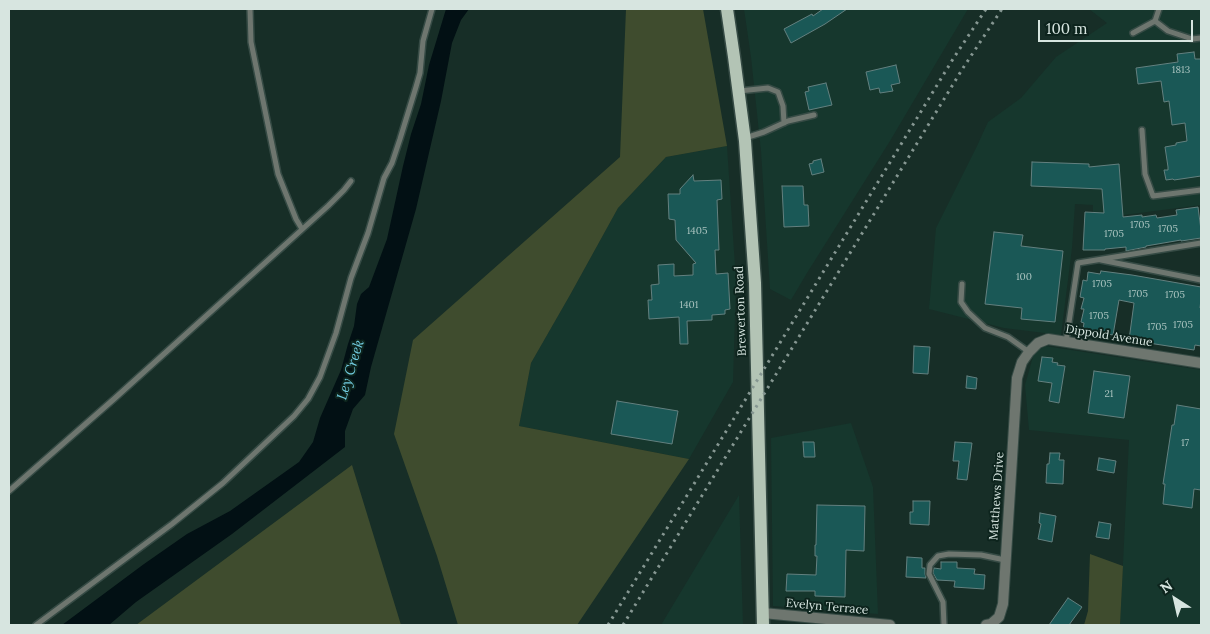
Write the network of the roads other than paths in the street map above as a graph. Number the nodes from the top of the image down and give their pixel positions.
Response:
1 (250, 9) edge
2 (432, 9) edge
3 (726, 9) edge
4 (1159, 9) edge
5 (1155, 21) junction
6 (1133, 33) dead end
7 (1201, 38) edge
8 (739, 91) junction
9 (814, 115) dead end
10 (784, 123) junction
11 (1142, 130) dead end
12 (745, 138) junction
13 (351, 181) dead end
14 (1201, 190) edge
15 (302, 229) junction
16 (1201, 243) edge
17 (1098, 260) junction
18 (1201, 280) edge
19 (962, 284) dead end
20 (1066, 342) junction
21 (1029, 352) junction
22 (1022, 362) joint
23 (1201, 363) edge
24 (9, 491) edge
25 (1006, 561) junction
26 (763, 619) edge
27 (36, 625) edge
28 (890, 625) edge
29 (944, 625) edge
30 (986, 625) edge

1 - 15 lane
2 - 27 lane
3 - 8 main road, Brewerton Road
4 - 5 lane
5 - 6 lane
5 - 7 lane
8 - 10 lane
8 - 12 main road, Brewerton Road
9 - 10 lane
10 - 12 lane
11 - 14 lane
12 - 26 main road, Brewerton Road
13 - 15 lane
15 - 24 lane
16 - 17 lane
17 - 18 lane
17 - 20 lane
19 - 21 lane
20 - 21 street, Dippold Avenue
20 - 23 street, Dippold Avenue
21 - 22 street, Dippold Avenue
22 - 25 street, Matthews Drive
25 - 29 lane
25 - 30 street, Matthews Drive
26 - 28 street, Evelyn Terrace

